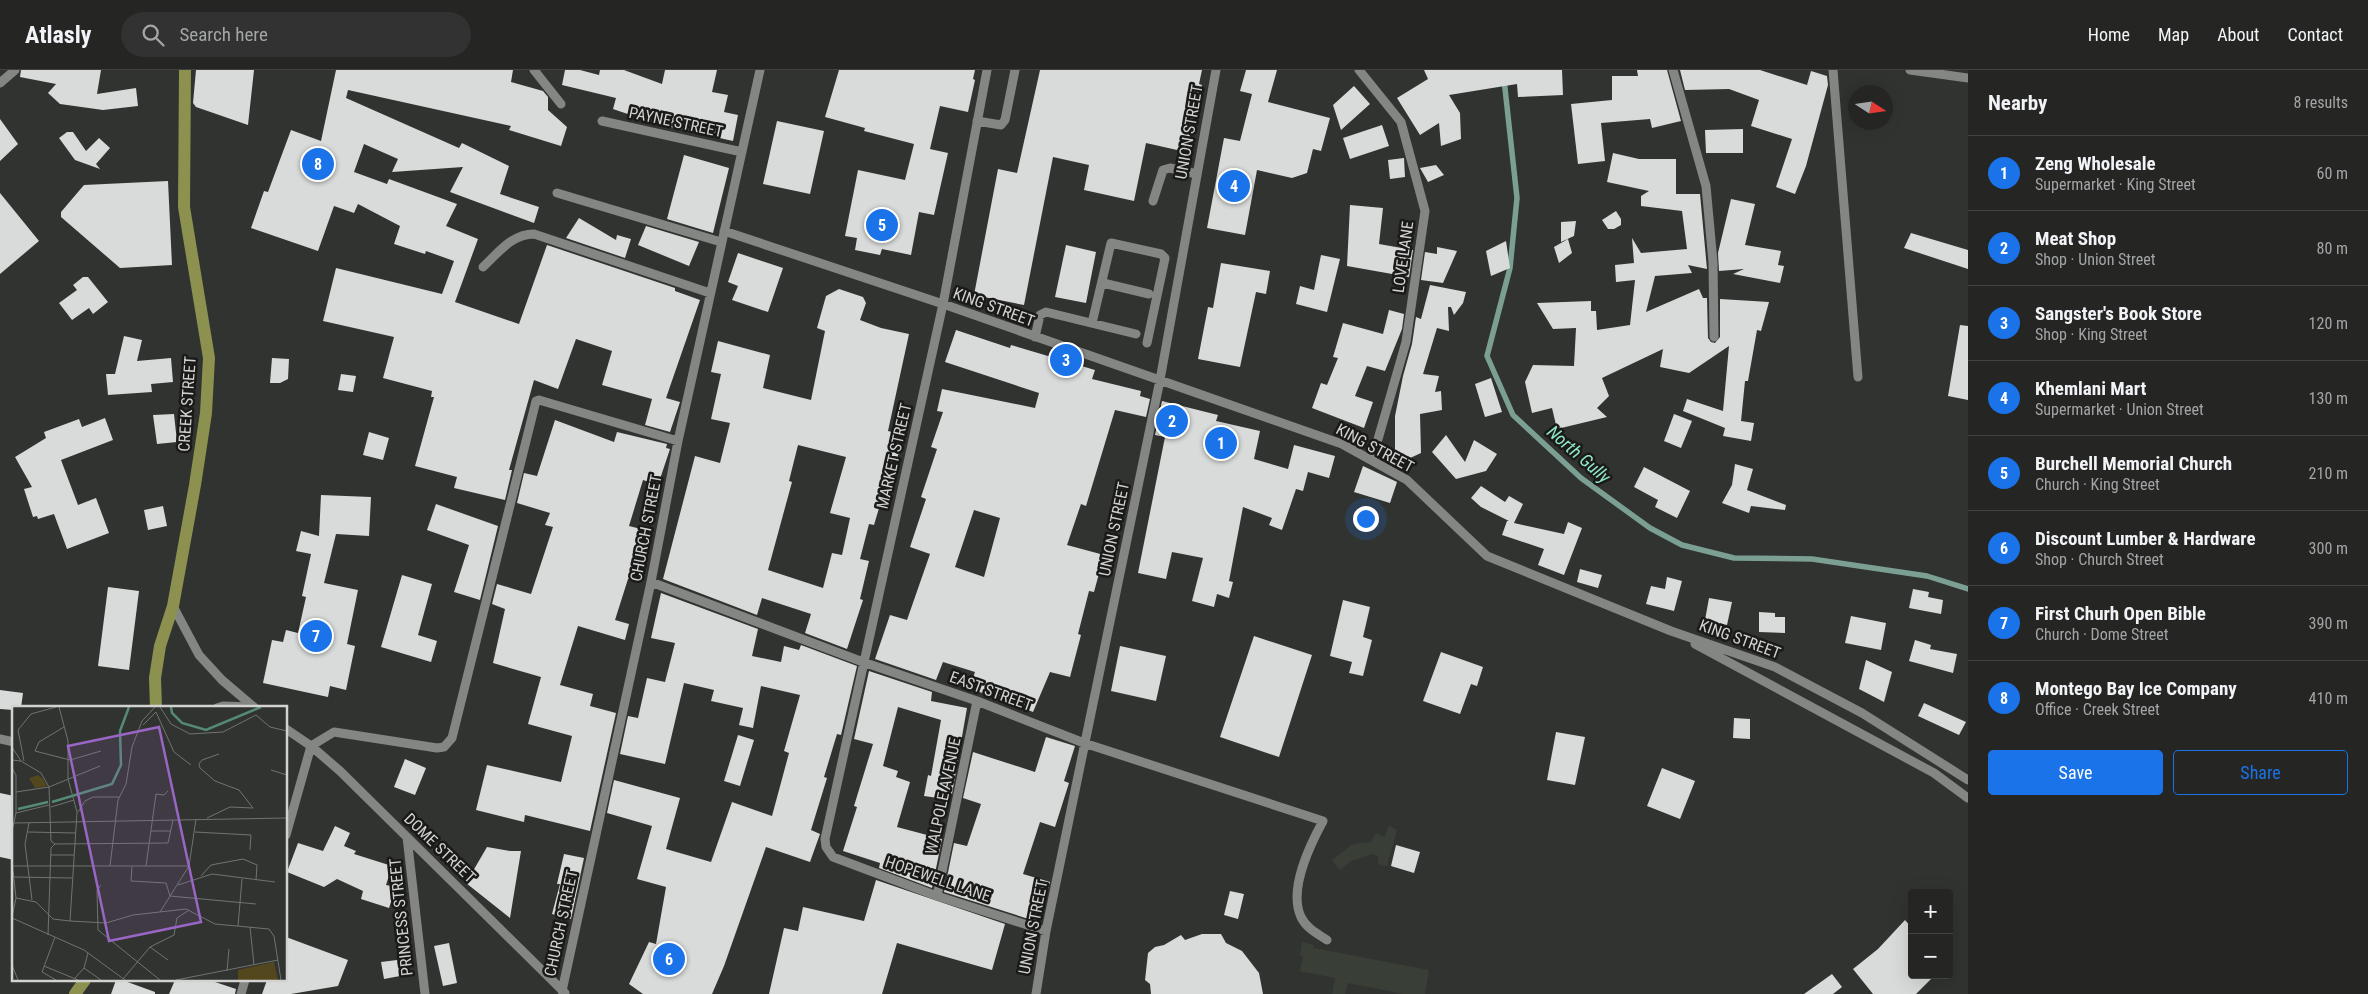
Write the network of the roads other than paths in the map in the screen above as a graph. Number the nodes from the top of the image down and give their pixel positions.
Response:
1 (15, 70) edge
2 (184, 70) edge
3 (534, 70) edge
4 (760, 70) edge
5 (986, 70) edge
6 (1015, 70) edge
7 (1216, 70) edge
8 (1359, 70) edge
9 (1673, 70) edge
10 (1833, 70) edge
11 (1910, 70) edge
12 (1968, 78) edge
13 (0, 83) edge
14 (561, 104) dead end
15 (602, 122) dead end
16 (977, 122) junction
17 (742, 152) junction
18 (1197, 174) junction
19 (557, 193) dead end
20 (1153, 201) dead end
21 (724, 231) junction
22 (721, 242) junction
23 (483, 267) dead end
24 (1103, 283) junction
25 (710, 293) junction
26 (1150, 294) dead end
27 (943, 304) junction
28 (1092, 323) junction
29 (1136, 334) dead end
30 (1035, 337) junction
31 (1714, 337) dead end
32 (1147, 343) dead end
33 (1858, 377) dead end
34 (1160, 380) junction
35 (678, 442) junction
36 (1372, 460) junction
37 (651, 582) junction
38 (173, 606) junction
39 (1671, 631) junction
40 (863, 662) junction
41 (977, 701) junction
42 (156, 706) edge
43 (253, 706) edge
44 (288, 730) edge
45 (1084, 743) junction
46 (311, 746) junction
47 (1968, 780) edge
48 (1968, 798) edge
49 (288, 828) edge
50 (407, 837) junction
51 (826, 846) joint
52 (937, 896) junction
53 (1046, 931) junction
54 (1327, 940) dead end
55 (84, 982) edge
56 (565, 993) edge
57 (75, 994) edge
58 (425, 994) edge
59 (1036, 994) edge

1 - 13 street
2 - 38 main road, CREEK STREET
3 - 14 street
4 - 17 street, CHURCH STREET
5 - 16 street, MARKET STREET
6 - 16 street
7 - 18 street, UNION STREET
8 - 36 street, LOVE LANE
9 - 31 street
10 - 33 street
11 - 12 street
15 - 17 street, PAYNE STREET
16 - 27 street, MARKET STREET
17 - 21 street, CHURCH STREET
18 - 20 street
18 - 34 street, UNION STREET
19 - 22 street
21 - 22 street, CHURCH STREET
21 - 27 street, KING STREET
22 - 25 street, CHURCH STREET
23 - 25 street
24 - 26 street
24 - 28 street
24 - 32 street
25 - 35 street, CHURCH STREET
27 - 30 street, KING STREET
27 - 40 street, MARKET STREET
28 - 29 street
28 - 30 street
30 - 34 street, KING STREET
34 - 36 street, KING STREET
34 - 45 street, UNION STREET
35 - 37 street, CHURCH STREET
35 - 46 street
36 - 39 street, KING STREET
37 - 40 street, EAST STREET
37 - 56 street, CHURCH STREET
38 - 42 main road, CREEK STREET
38 - 43 street
39 - 47 street, KING STREET
39 - 48 street
40 - 41 street, EAST STREET
40 - 51 street, MARKET STREET
41 - 45 street, EAST STREET
41 - 52 street, WALPOLE AVENUE
44 - 46 street, DOME STREET
45 - 53 street, UNION STREET
45 - 54 street, EAST STREET
46 - 49 street
46 - 50 street, DOME STREET
50 - 56 street, DOME STREET
50 - 58 street, PRINCESS STREET
51 - 52 street, HOPEWELL LANE
52 - 53 street, HOPEWELL LANE
53 - 59 street, UNION STREET
55 - 57 main road

